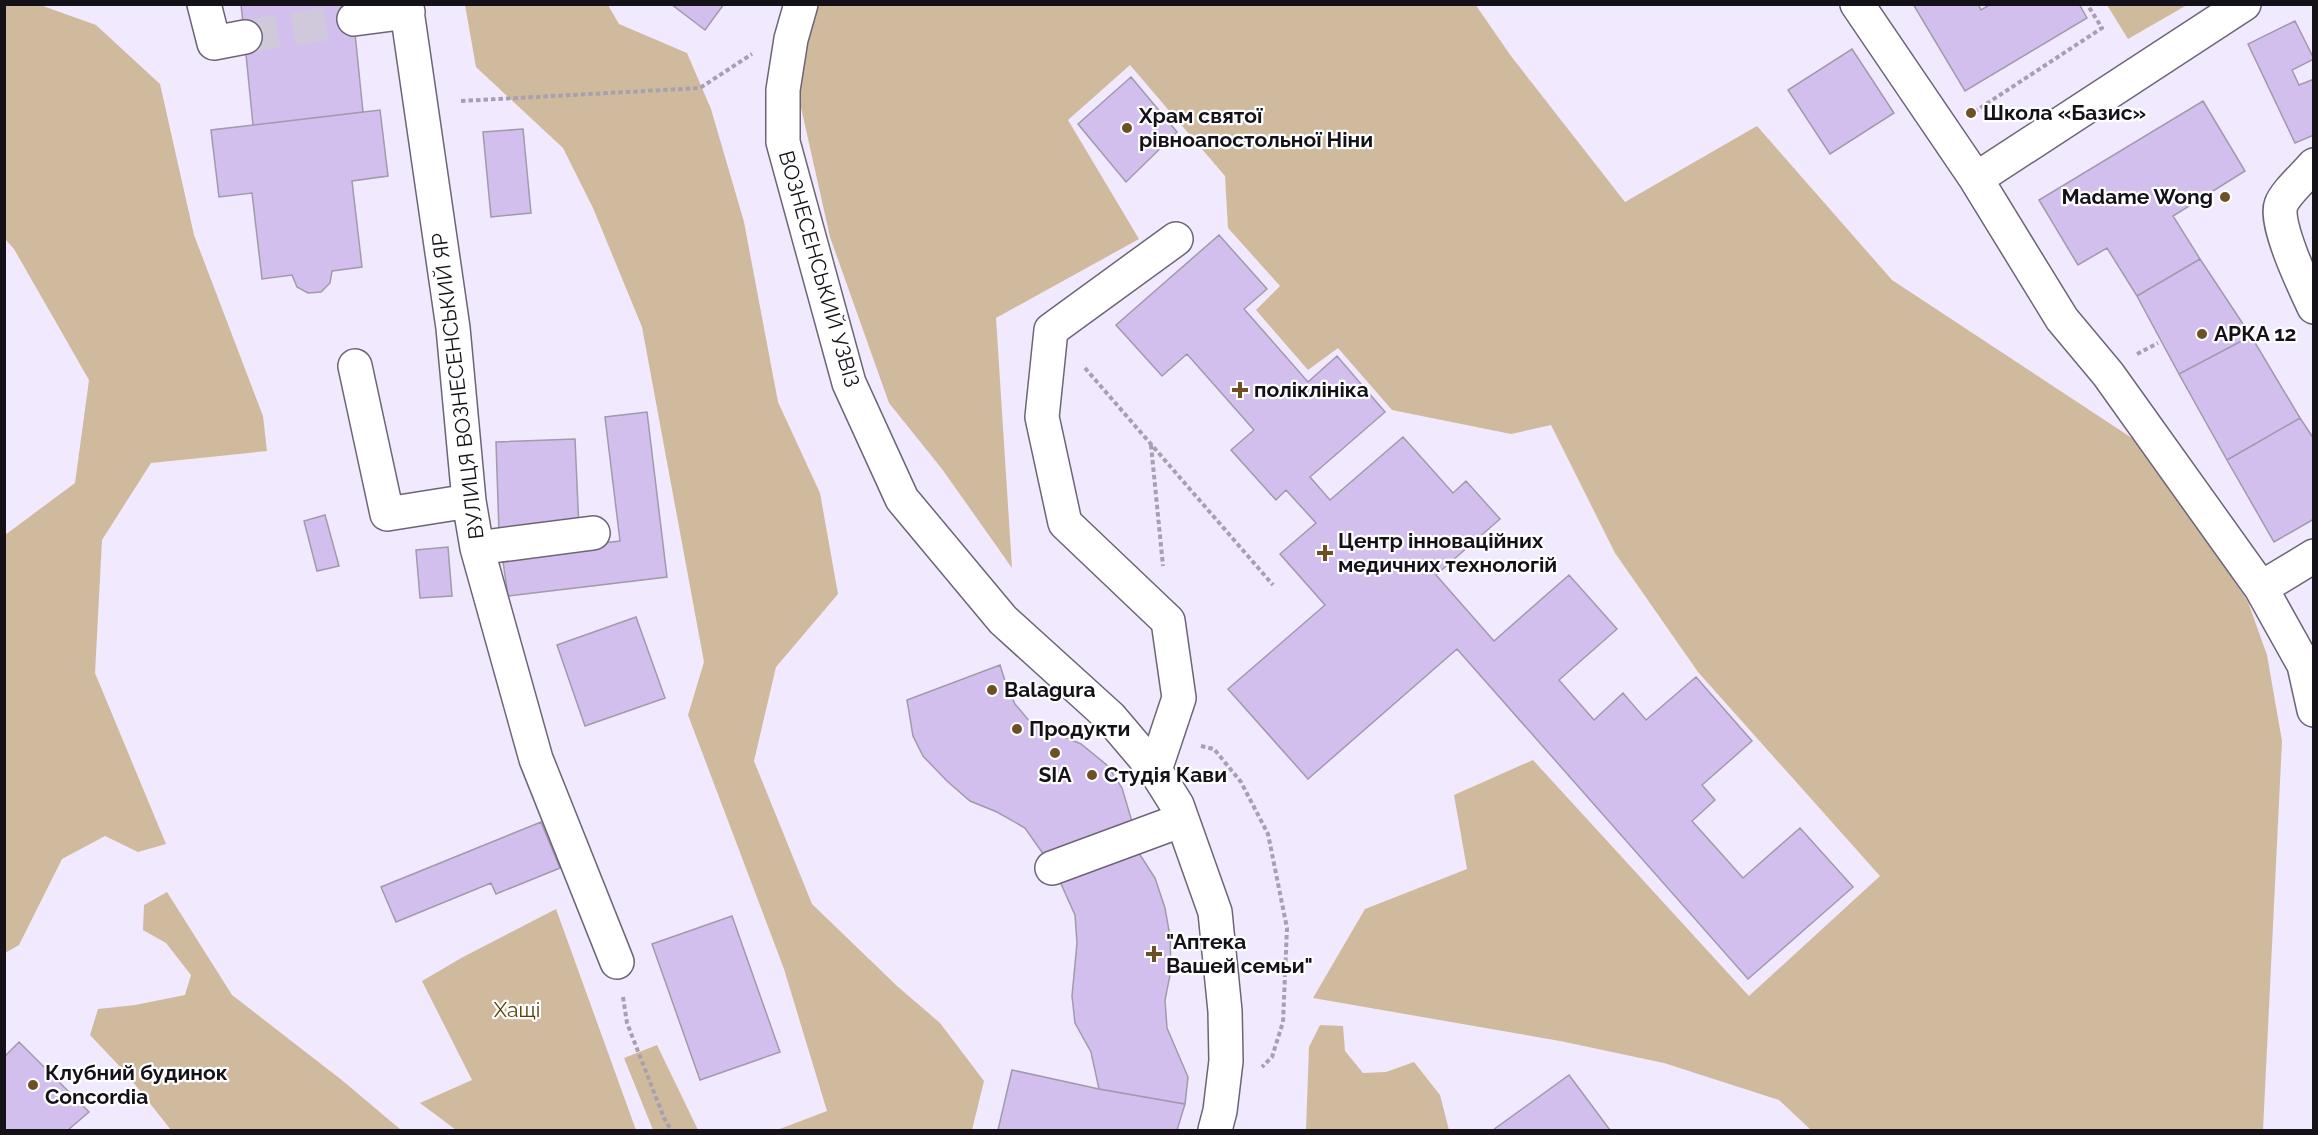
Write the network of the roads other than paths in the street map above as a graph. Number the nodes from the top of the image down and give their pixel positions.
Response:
1 (204, 4) edge
2 (801, 4) edge
3 (1857, 4) edge
4 (2244, 4) edge
5 (407, 8) edge
6 (354, 19) tunnel mouth
7 (245, 38) tunnel mouth
8 (2313, 165) edge
9 (1976, 179) junction
10 (1176, 238) dead end
11 (2313, 307) edge
12 (355, 366) dead end
13 (469, 501) junction
14 (593, 533) dead end
15 (477, 548) junction
16 (2313, 556) edge
17 (2261, 588) junction
18 (2313, 710) edge
19 (1155, 770) junction
20 (1182, 820) junction
21 (1052, 868) dead end
22 (617, 962) road end
23 (1217, 1121) edge

1 - 7 street
2 - 19 street, ВОЗНЕСЕНСЬКИЙ УЗВІЗ
3 - 9 street
4 - 9 street
5 - 6 street
5 - 13 street, ВУЛИЦЯ ВОЗНЕСЕНСЬКИЙ ЯР
8 - 11 street
9 - 17 street
10 - 19 street
12 - 13 street
13 - 15 street, ВУЛИЦЯ ВОЗНЕСЕНСЬКИЙ ЯР
14 - 15 street
15 - 22 street, ВУЛИЦЯ ВОЗНЕСЕНСЬКИЙ ЯР
16 - 17 street
17 - 18 street
19 - 20 street, ВОЗНЕСЕНСЬКИЙ УЗВІЗ
20 - 21 street
20 - 23 street, ВОЗНЕСЕНСЬКИЙ УЗВІЗ

